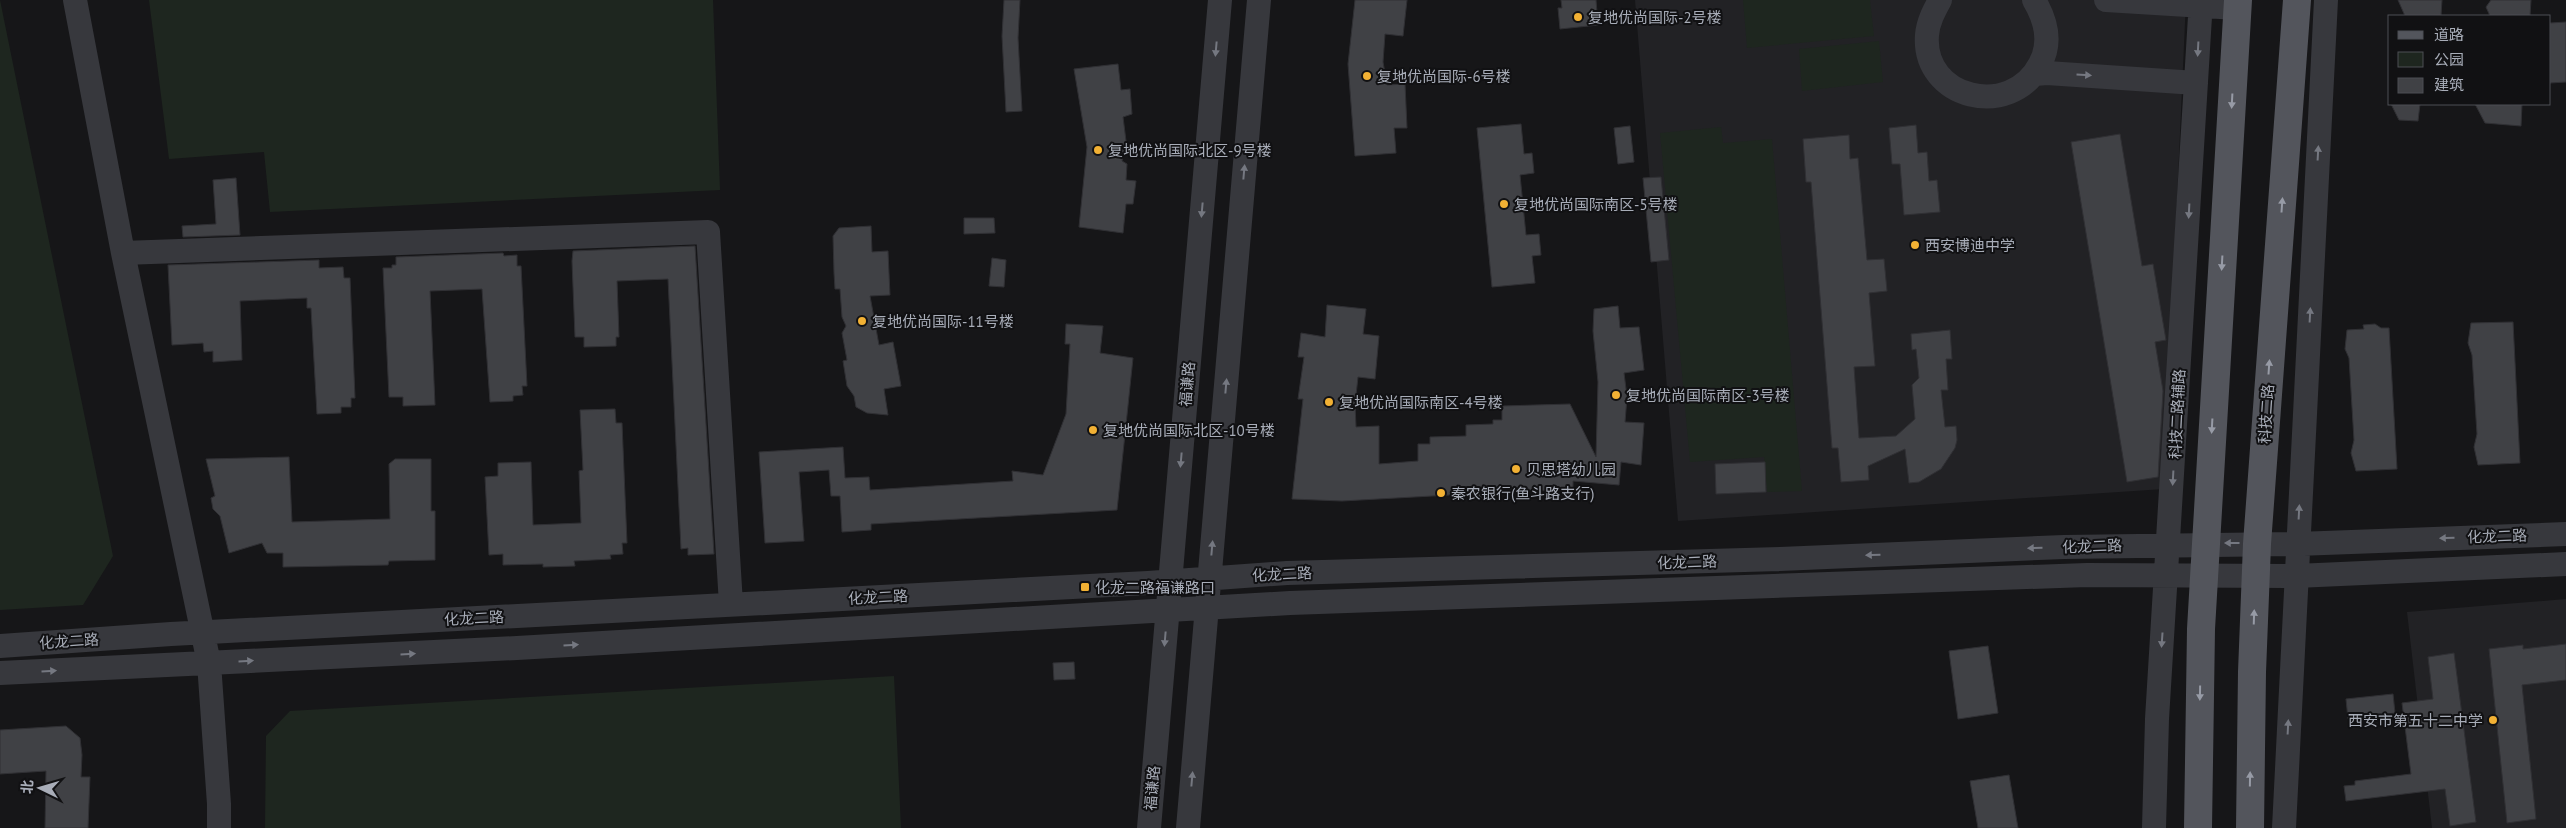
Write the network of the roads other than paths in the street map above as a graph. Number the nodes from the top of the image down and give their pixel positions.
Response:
1 (75, 0) edge
2 (1220, 0) edge
3 (1259, 0) edge
4 (1940, 0) edge
5 (2034, 0) edge
6 (2106, 0) edge
7 (2297, 0) edge
8 (2326, 0) edge
9 (2201, 2) edge
10 (2237, 4) edge
11 (2035, 74) junction
12 (2196, 83) junction
13 (123, 253) junction
14 (2566, 534) edge
15 (2205, 543) junction
16 (2169, 544) junction
17 (2257, 544) junction
18 (2298, 544) junction
19 (2566, 564) edge
20 (2167, 574) junction
21 (2204, 574) junction
22 (2256, 575) junction
23 (2296, 576) junction
24 (1209, 579) junction
25 (1170, 582) junction
26 (731, 604) junction
27 (1207, 608) junction
28 (1168, 610) junction
29 (203, 632) junction
30 (0, 646) edge
31 (209, 663) junction
32 (0, 673) edge
33 (219, 828) edge
34 (1149, 828) edge
35 (1188, 828) edge
36 (2154, 828) edge
37 (2198, 828) edge
38 (2250, 828) edge
39 (2284, 828) edge

1 - 13 street
2 -> 25 street, 福谦路
24 -> 3 street
4 - 11 street
5 - 11 street
6 - 9 street
17 -> 7 main road, 科技二路
18 -> 8 street
9 - 10 street
9 -> 12 street, 科技二路辅路
10 -> 15 main road
11 -> 12 street
12 -> 16 street, 科技二路辅路
13 - 26 street
13 - 29 street
14 -> 18 street, 化龙二路
15 - 16 street, 化龙二路
17 -> 15 street, 化龙二路
15 - 21 main road
16 - 20 street, 科技二路辅路
16 -> 24 street, 化龙二路
17 - 18 street, 化龙二路
17 - 22 main road, 科技二路
18 - 23 street
19 - 23 street, 化龙二路
20 - 21 street, 化龙二路
20 - 27 street, 化龙二路
20 -> 36 street, 科技二路辅路
21 - 22 street, 化龙二路
21 -> 37 main road
22 - 23 street, 化龙二路
38 -> 22 main road, 科技二路
39 -> 23 street
24 - 25 street, 化龙二路
24 - 27 street
25 - 26 street, 化龙二路
25 - 28 street, 福谦路
26 - 29 street, 化龙二路
27 - 28 street, 化龙二路
35 -> 27 street
31 -> 28 street, 化龙二路
28 -> 34 street, 福谦路
29 - 30 street, 化龙二路
29 - 31 street
32 -> 31 street, 化龙二路
31 - 33 street

